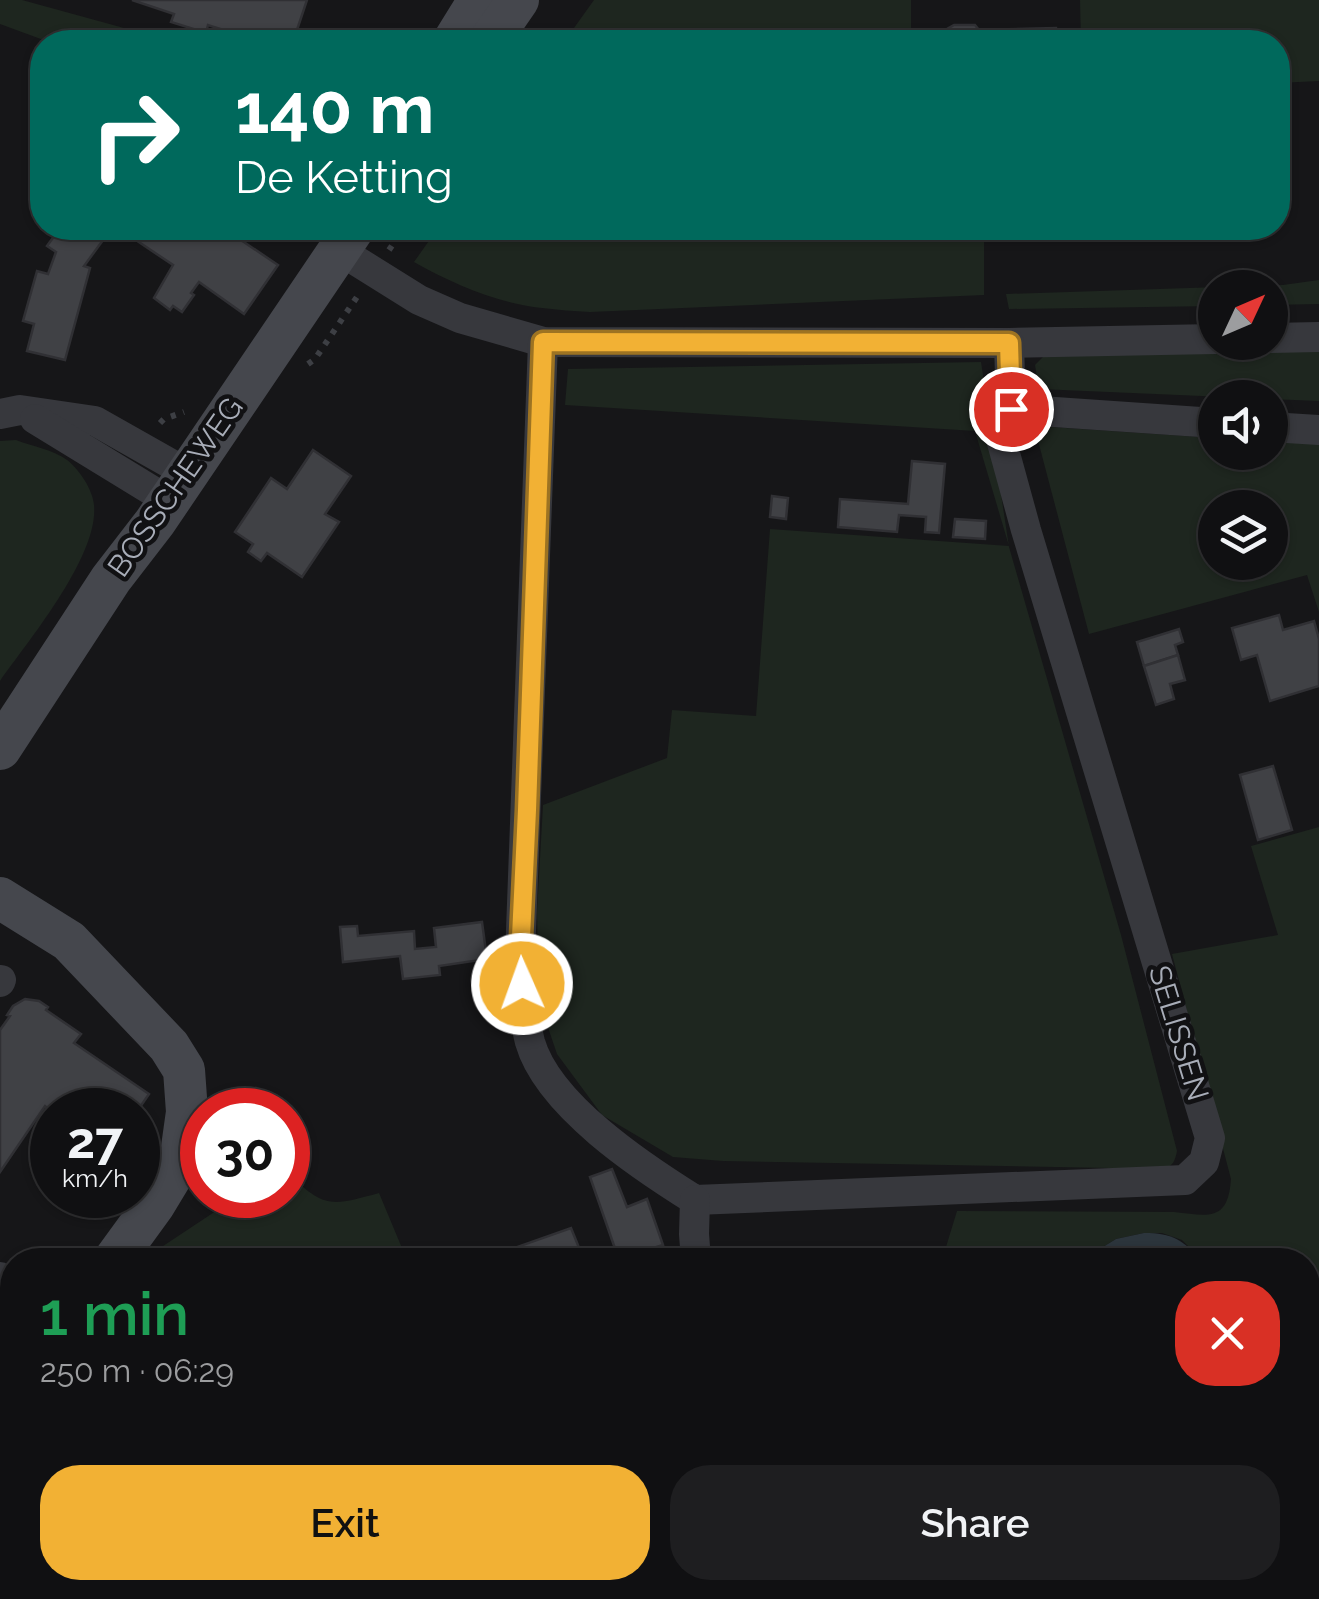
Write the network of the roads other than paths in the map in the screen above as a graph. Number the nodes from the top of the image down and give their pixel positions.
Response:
1 (479, 0) edge
2 (518, 0) edge
3 (460, 30) edge
4 (497, 30) edge
5 (345, 240) edge
6 (347, 240) edge
7 (1319, 336) edge
8 (1288, 337) edge
9 (1198, 339) edge
10 (543, 342) junction
11 (1009, 343) junction
12 (1011, 409) junction
13 (10, 412) edge
14 (1198, 422) edge
15 (1288, 428) edge
16 (1319, 430) edge
17 (178, 487) junction
18 (0, 749) edge
19 (0, 898) edge
20 (696, 1200) junction
21 (123, 1248) edge
22 (695, 1248) edge

1 - 3 main road
2 - 4 main road
5 - 17 main road, BOSSCHEWEG
6 - 10 street
7 - 8 street
9 - 11 street
10 - 11 street
10 - 20 street
11 - 12 street, SELISSEN
12 - 14 street
12 - 20 street, SELISSEN
13 - 17 street
15 - 16 street
17 - 18 main road, BOSSCHEWEG
19 - 21 main road
20 - 22 street

